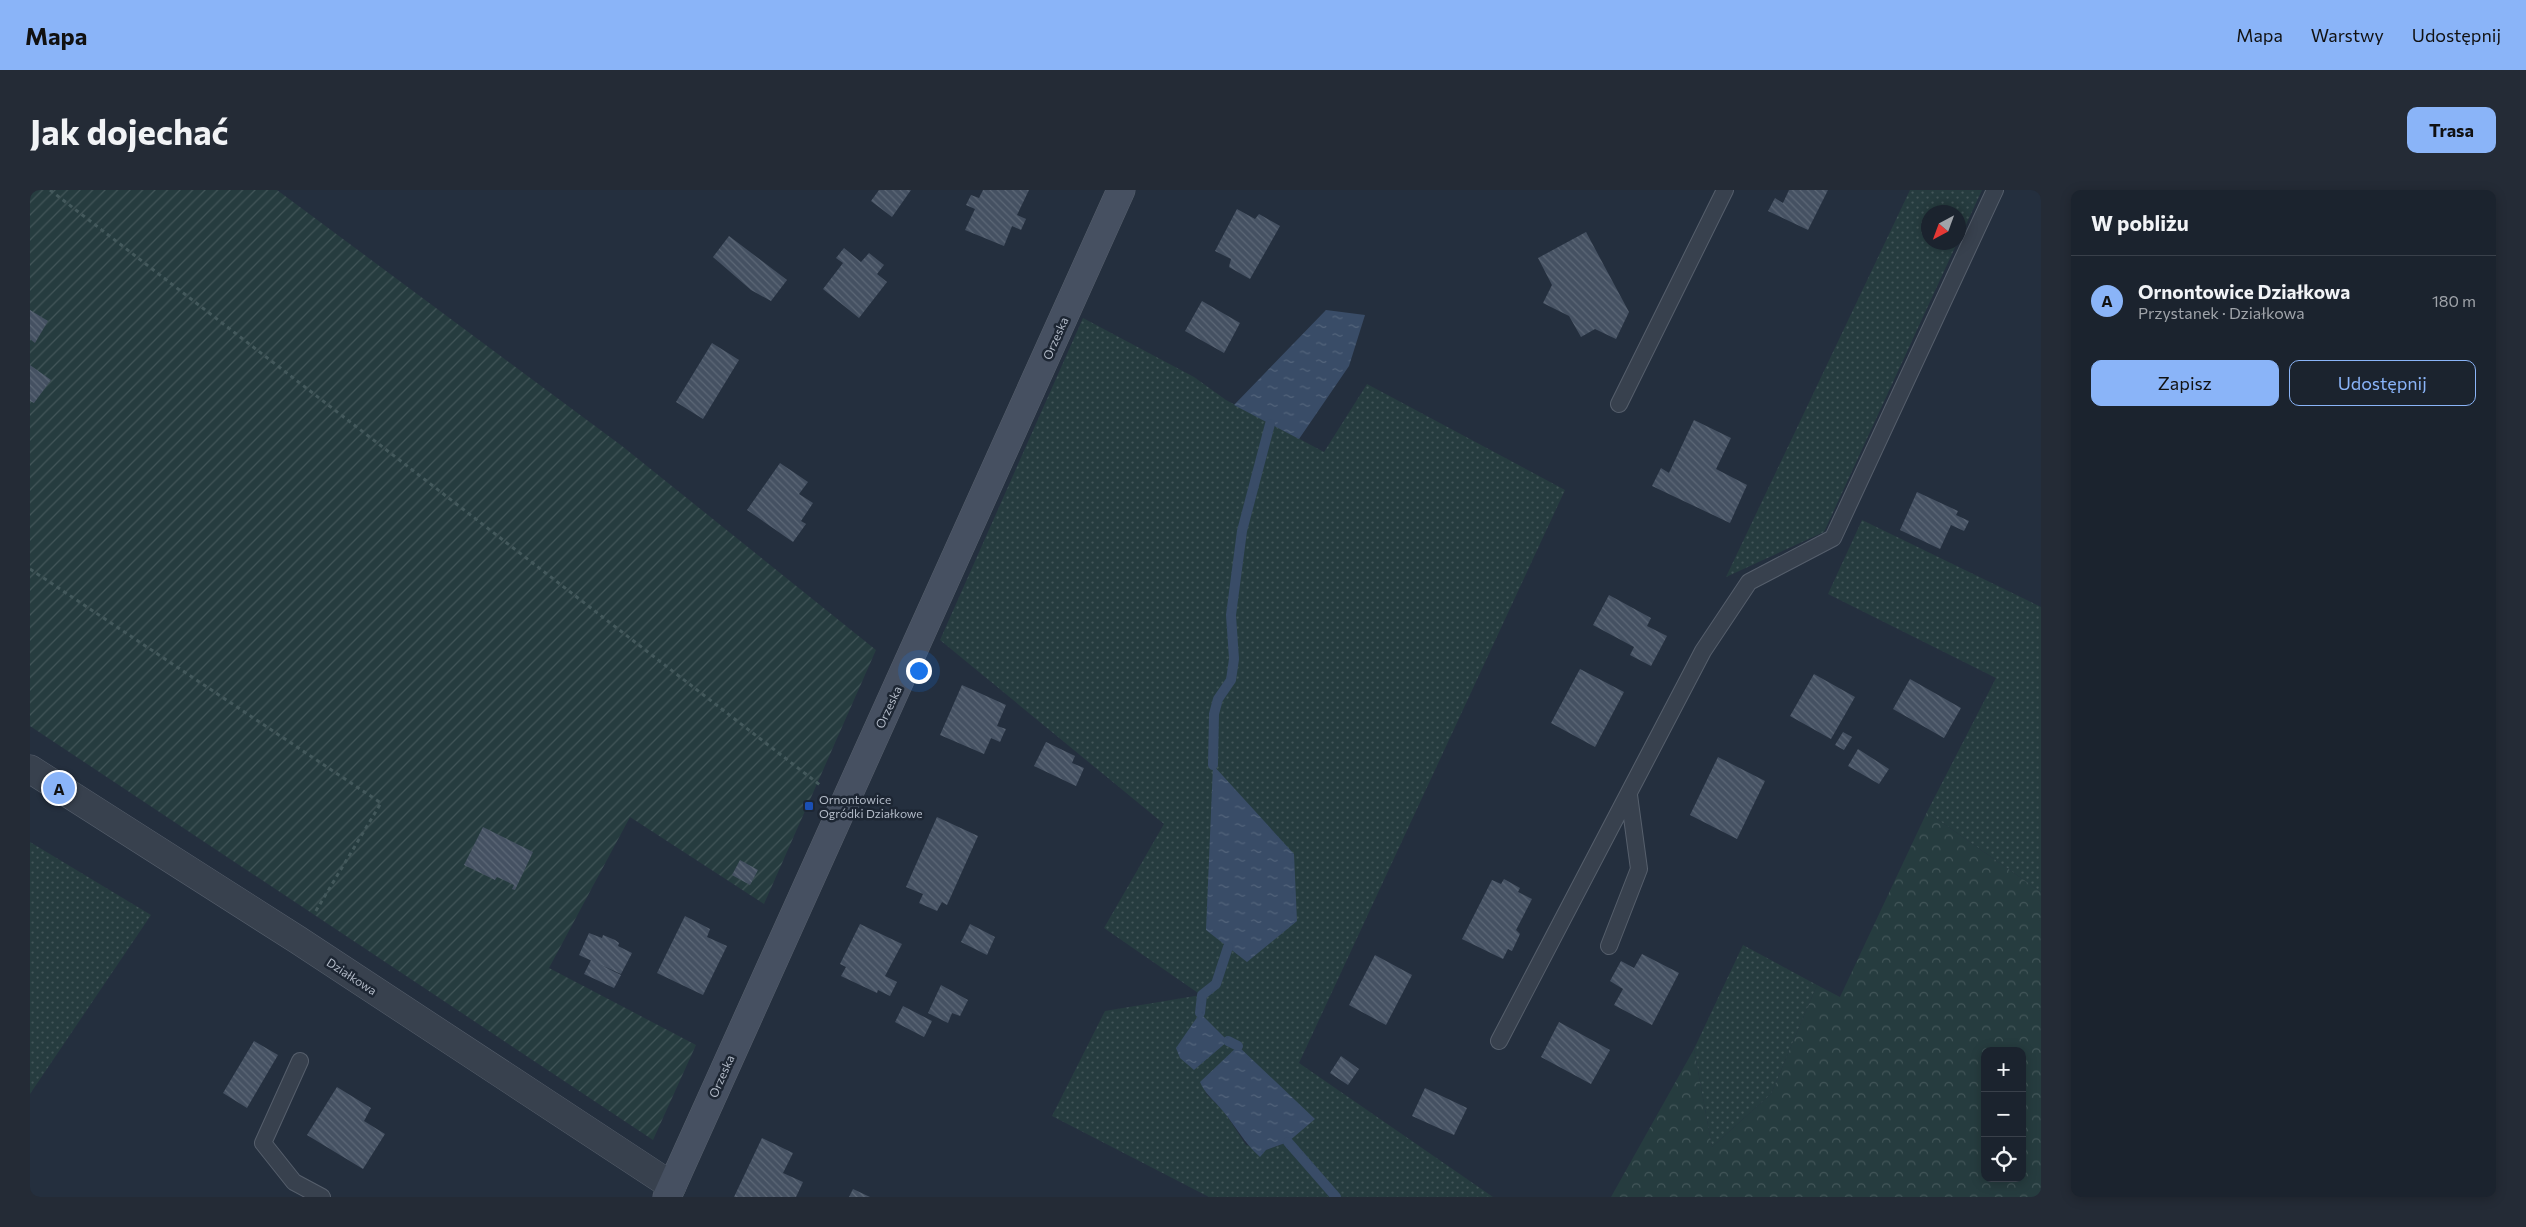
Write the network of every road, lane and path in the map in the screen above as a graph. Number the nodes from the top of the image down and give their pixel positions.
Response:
1 (50, 190) edge
2 (1121, 190) edge
3 (1725, 190) edge
4 (1994, 190) edge
5 (1619, 404) dead end
6 (30, 569) edge
7 (30, 769) edge
8 (1630, 795) junction
9 (844, 804) junction
10 (298, 940) junction
11 (1610, 946) dead end
12 (1499, 1041) dead end
13 (300, 1061) dead end
14 (669, 1191) edge
15 (322, 1197) edge

1 - 9 path
2 - 9 street, Orzeska
3 - 5 lane
4 - 8 lane
6 - 10 path
7 - 10 street, Działkowa
8 - 11 lane
8 - 12 lane
9 - 14 street, Orzeska
10 - 14 street, Działkowa
13 - 15 lane

